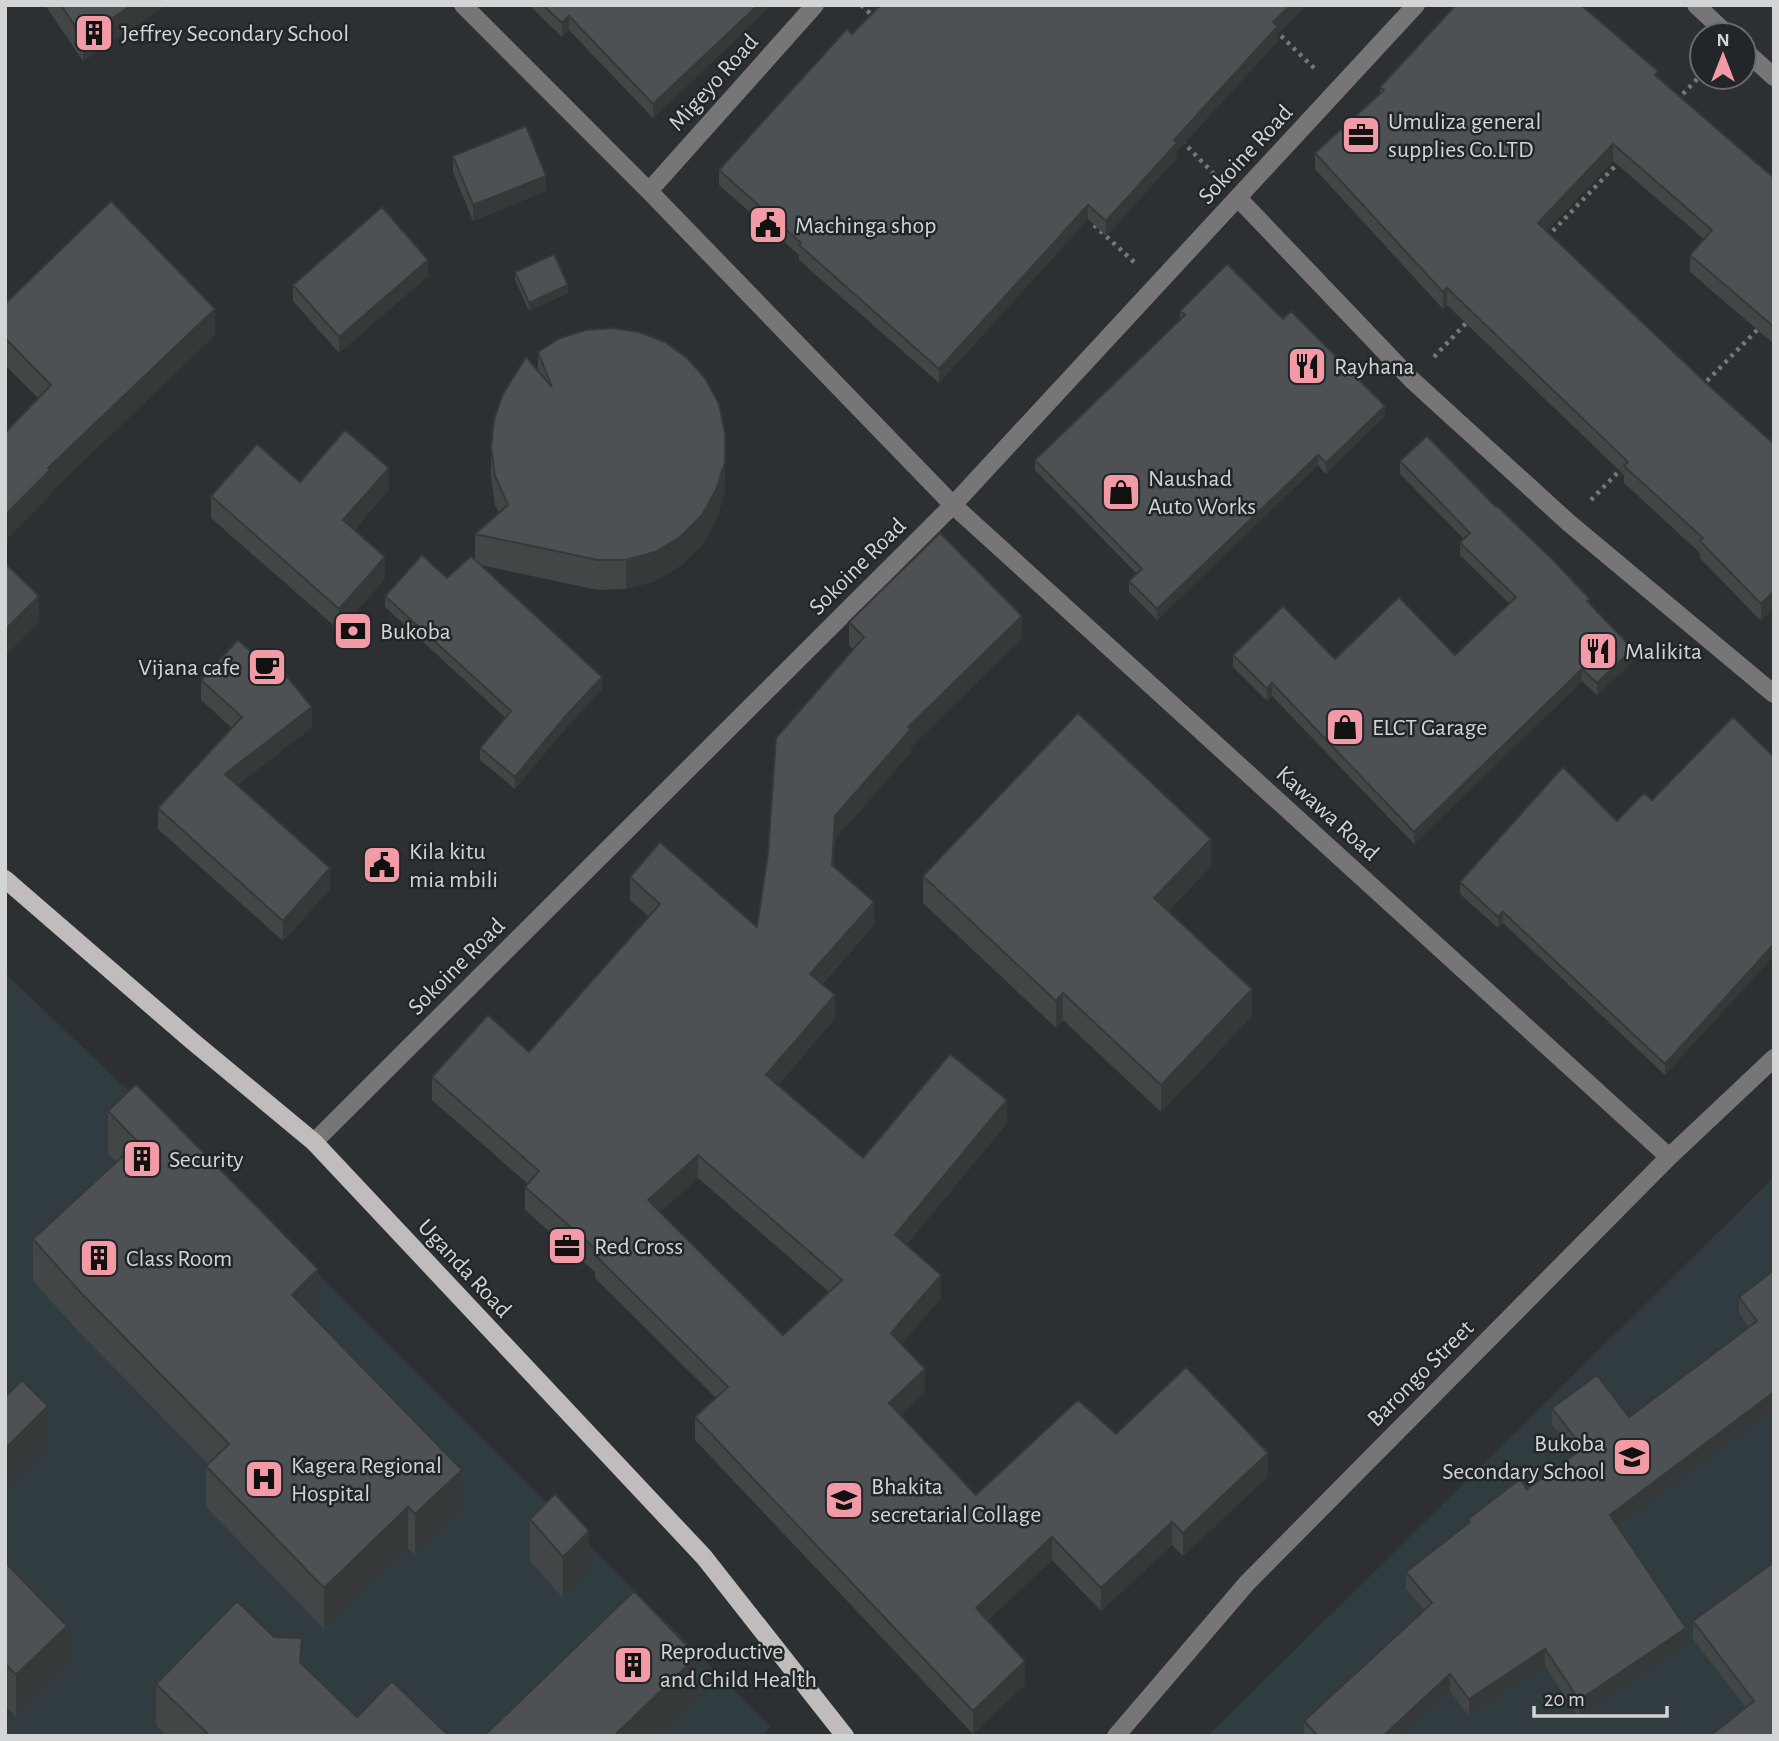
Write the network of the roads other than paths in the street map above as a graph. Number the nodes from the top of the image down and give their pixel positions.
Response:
1 (463, 5) edge
2 (815, 5) edge
3 (1416, 5) edge
4 (1696, 5) edge
5 (1713, 21) edge
6 (1758, 63) edge
7 (1774, 78) edge
8 (649, 191) junction
9 (1238, 198) junction
10 (953, 505) junction
11 (1774, 694) edge
12 (5, 879) edge
13 (1773, 1061) edge
14 (314, 1142) junction
15 (1669, 1157) junction
16 (845, 1736) edge
17 (1116, 1736) edge

1 - 8 street, Kawawa Road
2 - 8 street, Migeyo Road
3 - 9 street, Sokoine Road
4 - 5 street
6 - 7 street
8 - 10 street, Kawawa Road
9 - 10 street, Sokoine Road
9 - 11 street
10 - 14 street, Sokoine Road
10 - 15 street, Kawawa Road
12 - 14 main road, Uganda Road
13 - 15 street, Barongo Street
14 - 16 main road, Uganda Road
15 - 17 street, Barongo Street

